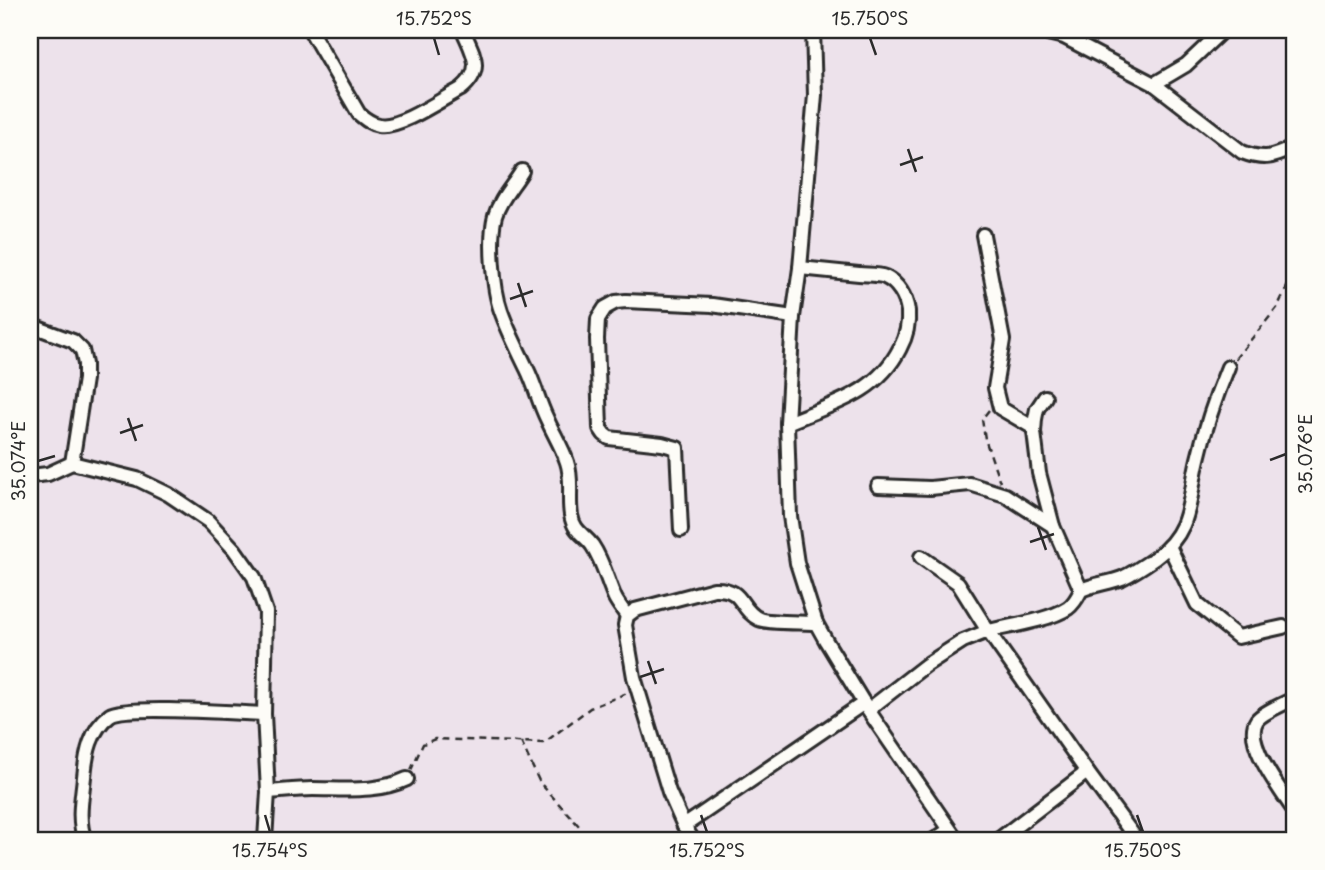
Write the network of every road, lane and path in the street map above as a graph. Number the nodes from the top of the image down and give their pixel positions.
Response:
1 (310, 30) edge
2 (463, 30) edge
3 (813, 30) edge
4 (1035, 30) edge
5 (1223, 30) edge
6 (1065, 34) edge
7 (1154, 84) junction
8 (1295, 147) edge
9 (522, 171) dead end
10 (983, 235) dead end
11 (800, 268) junction
12 (1295, 270) edge
13 (793, 317) junction
14 (30, 325) edge
15 (1228, 367) joint
16 (1045, 397) dead end
17 (1000, 408) junction
18 (787, 423) junction
19 (1034, 428) junction
20 (72, 463) junction
21 (30, 477) edge
22 (878, 486) dead end
23 (1005, 495) junction
24 (1053, 526) junction
25 (681, 530) dead end
26 (1169, 545) junction
27 (921, 557) dead end
28 (1081, 590) junction
29 (627, 616) junction
30 (816, 623) junction
31 (1283, 627) dead end
32 (988, 631) junction
33 (638, 688) junction
34 (1295, 698) edge
35 (866, 706) junction
36 (264, 714) junction
37 (521, 742) junction
38 (1087, 772) junction
39 (407, 779) joint
40 (268, 792) junction
41 (1295, 812) edge
42 (684, 826) junction
43 (953, 835) edge
44 (85, 840) edge
45 (265, 840) edge
46 (581, 840) edge
47 (693, 840) edge
48 (934, 840) edge
49 (998, 840) edge
50 (1137, 840) edge

1 - 2 street
3 - 11 street
4 - 6 street
5 - 7 street
6 - 7 street
7 - 8 street
9 - 29 street
10 - 17 street
11 - 13 street
11 - 18 street
12 - 15 path
13 - 18 street
13 - 25 street
14 - 20 street
15 - 26 street
16 - 19 street
17 - 19 street
17 - 23 path
18 - 30 street
19 - 24 street
20 - 21 street
20 - 36 street
22 - 23 street
23 - 24 street
24 - 28 street
26 - 28 street
26 - 31 street
27 - 32 street
28 - 32 street
29 - 30 street
29 - 33 street
30 - 35 street
32 - 35 street
32 - 38 street
33 - 37 path
33 - 42 street
34 - 41 street
35 - 42 street
35 - 43 street
36 - 40 street
36 - 44 street
37 - 39 path
37 - 46 path
38 - 49 street
38 - 50 street
39 - 40 street
40 - 45 street
42 - 47 street
43 - 48 street

